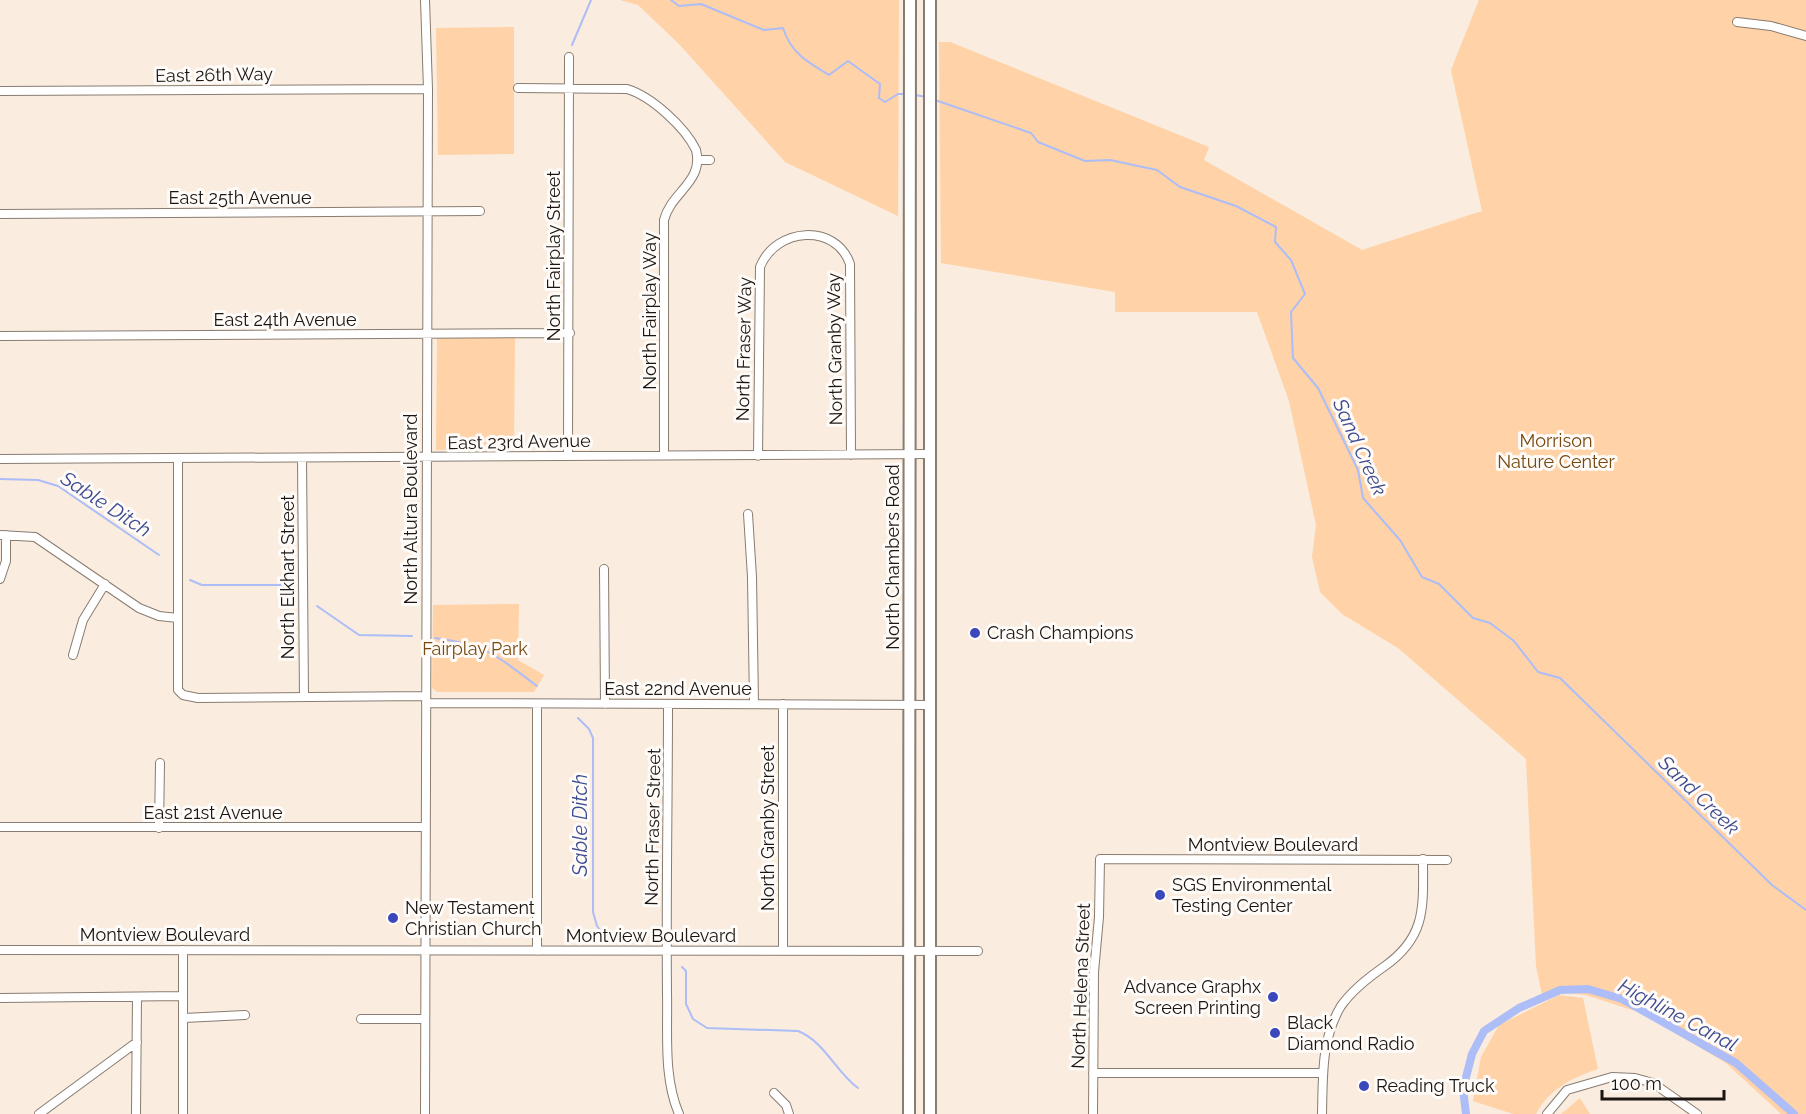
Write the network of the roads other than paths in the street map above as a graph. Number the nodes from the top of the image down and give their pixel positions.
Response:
1 (425, 0) edge
2 (910, 0) edge
3 (930, 0) edge
4 (1737, 22) dead end
5 (1806, 36) edge
6 (569, 57) dead end
7 (518, 88) dead end
8 (569, 88) junction
9 (428, 89) junction
10 (0, 91) edge
11 (698, 160) junction
12 (710, 160) dead end
13 (480, 211) dead end
14 (427, 213) junction
15 (0, 214) edge
16 (806, 236) joint
17 (570, 333) junction
18 (428, 334) junction
19 (0, 336) edge
20 (910, 454) junction
21 (930, 454) junction
22 (664, 455) junction
23 (851, 455) junction
24 (568, 456) junction
25 (758, 456) junction
26 (302, 458) junction
27 (426, 458) junction
28 (0, 459) edge
29 (178, 459) junction
30 (747, 514) dead end
31 (3, 535) edge
32 (604, 569) dead end
33 (0, 579) edge
34 (105, 584) junction
35 (178, 618) junction
36 (73, 655) dead end
37 (304, 697) junction
38 (425, 699) junction
39 (537, 704) junction
40 (605, 704) junction
41 (668, 704) junction
42 (754, 704) junction
43 (783, 704) junction
44 (909, 705) junction
45 (929, 705) junction
46 (160, 763) dead end
47 (425, 826) junction
48 (0, 828) edge
49 (159, 828) junction
50 (1100, 859) joint
51 (1424, 859) junction
52 (1447, 860) dead end
53 (0, 950) edge
54 (183, 951) junction
55 (427, 951) junction
56 (537, 951) junction
57 (666, 951) junction
58 (783, 951) junction
59 (909, 951) junction
60 (930, 951) junction
61 (978, 951) dead end
62 (183, 996) junction
63 (137, 997) junction
64 (0, 998) edge
65 (245, 1015) dead end
66 (184, 1018) junction
67 (361, 1019) dead end
68 (425, 1019) junction
69 (137, 1042) junction
70 (1093, 1074) junction
71 (1322, 1074) junction
72 (774, 1093) dead end
73 (1692, 1112) edge
74 (39, 1114) edge
75 (136, 1114) edge
76 (183, 1114) edge
77 (425, 1114) edge
78 (679, 1114) edge
79 (789, 1114) edge
80 (909, 1114) edge
81 (930, 1114) edge
82 (1093, 1114) edge
83 (1322, 1114) edge
84 (1547, 1114) edge

1 - 9 street, North Altura Boulevard
2 - 20 main road, North Chambers Road
3 - 21 main road, North Chambers Road
4 - 5 street
6 - 8 street, North Fairplay Street
7 - 8 street
8 - 11 street
8 - 17 street, North Fairplay Street
9 - 10 street, East 26th Way
9 - 14 street, North Altura Boulevard
11 - 12 street
11 - 22 street, North Fairplay Way
13 - 14 street, East 25th Avenue
14 - 15 street, East 25th Avenue
14 - 18 street, North Altura Boulevard
16 - 23 street, North Granby Way
16 - 25 street, North Fraser Way
17 - 18 street, East 24th Avenue
17 - 24 street, North Fairplay Street
18 - 19 street, East 24th Avenue
18 - 27 street, North Altura Boulevard
20 - 21 street, East 23rd Avenue
20 - 23 street, East 23rd Avenue
20 - 44 main road, North Chambers Road
21 - 45 main road, North Chambers Road
22 - 24 street, East 23rd Avenue
22 - 25 street, East 23rd Avenue
23 - 25 street, East 23rd Avenue
24 - 27 street, East 23rd Avenue
26 - 27 street, East 23rd Avenue
26 - 29 street, East 23rd Avenue
26 - 37 street, North Elkhart Street
27 - 38 street, North Altura Boulevard
28 - 29 street, East 23rd Avenue
29 - 35 street
30 - 42 street
31 - 33 street
31 - 34 street
32 - 40 street
34 - 35 street
34 - 36 street
35 - 37 street, East 22nd Avenue
37 - 38 street, East 22nd Avenue
38 - 39 street, East 22nd Avenue
38 - 47 street, North Altura Boulevard
39 - 40 street, East 22nd Avenue
39 - 56 street
40 - 41 street, East 22nd Avenue
41 - 42 street, East 22nd Avenue
41 - 57 street, North Fraser Street
42 - 43 street, East 22nd Avenue
43 - 44 street, East 22nd Avenue
43 - 58 street, North Granby Street
44 - 45 street, East 22nd Avenue
44 - 59 main road, North Chambers Road
45 - 60 main road, North Chambers Road
46 - 49 street
47 - 49 street, East 21st Avenue
47 - 55 street, North Altura Boulevard
48 - 49 street, East 21st Avenue
50 - 51 street, Montview Boulevard
50 - 70 street, North Helena Street
51 - 52 street, Montview Boulevard
51 - 71 street
53 - 54 street, Montview Boulevard
54 - 55 street, Montview Boulevard
54 - 62 street
55 - 56 street, Montview Boulevard
55 - 68 street, North Altura Boulevard
56 - 57 street, Montview Boulevard
57 - 58 street, Montview Boulevard
57 - 78 street, North Fraser Street
58 - 59 street, Montview Boulevard
59 - 60 street, Montview Boulevard
59 - 80 main road, North Chambers Road
60 - 61 street, Montview Boulevard
60 - 81 main road, North Chambers Road
62 - 63 street
62 - 66 street
63 - 64 street
63 - 69 street
65 - 66 street
66 - 76 street
67 - 68 street
68 - 77 street, North Altura Boulevard
69 - 74 street
69 - 75 street
70 - 71 street
70 - 82 street, North Helena Street
71 - 83 street
72 - 79 street
73 - 84 street

